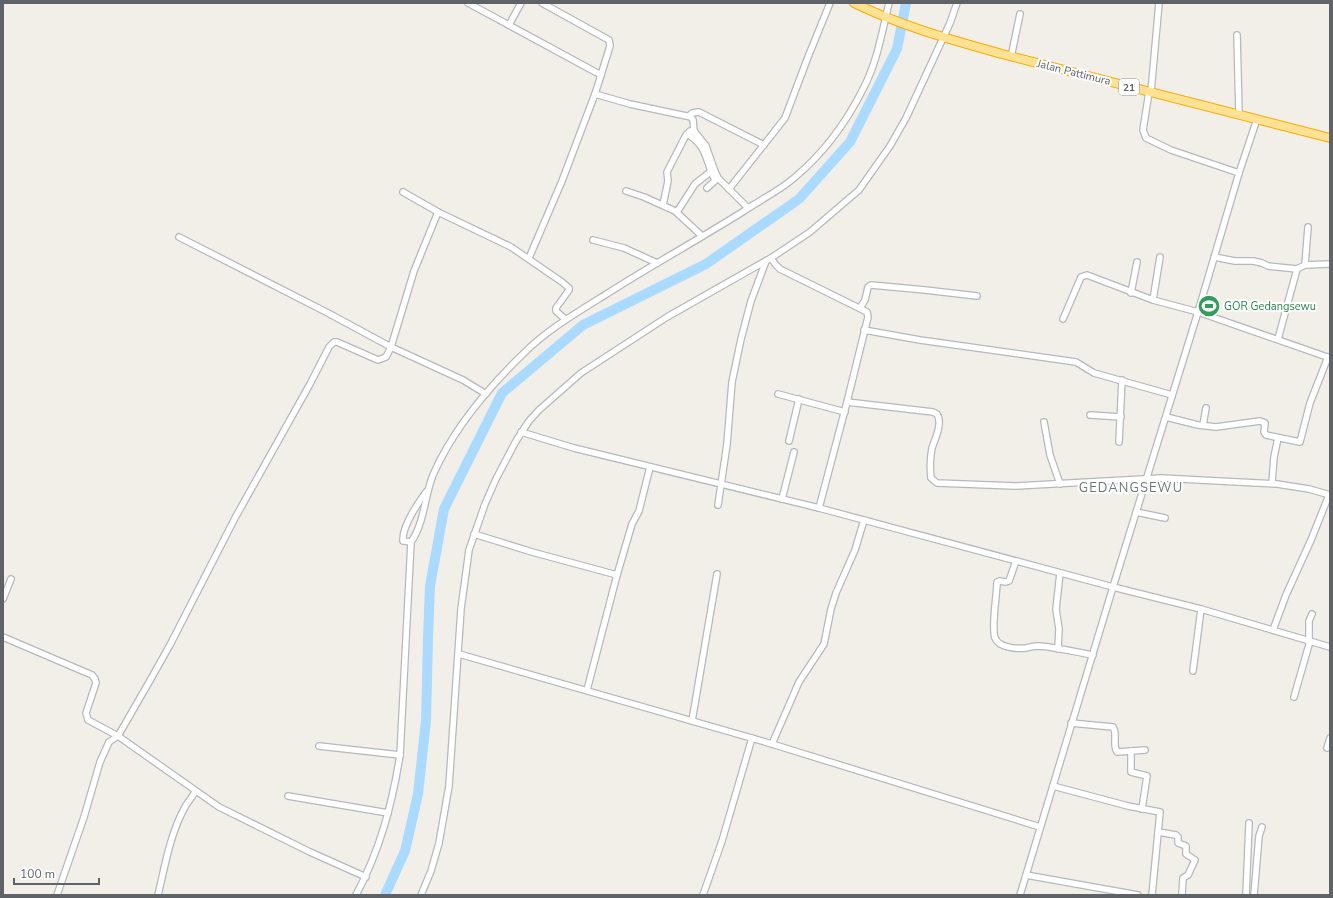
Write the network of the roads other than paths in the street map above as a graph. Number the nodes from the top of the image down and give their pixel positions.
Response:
1 (468, 3) edge
2 (521, 3) edge
3 (542, 3) edge
4 (830, 3) edge
5 (854, 3) edge
6 (889, 3) edge
7 (957, 3) edge
8 (1159, 3) edge
9 (1020, 14) dead end
10 (887, 18) junction
11 (509, 26) junction
12 (1237, 35) dead end
13 (943, 37) junction
14 (1012, 56) junction
15 (601, 75) junction
16 (1150, 92) junction
17 (595, 94) junction
18 (1239, 114) junction
19 (689, 116) junction
20 (1257, 119) junction
21 (694, 131) junction
22 (687, 134) junction
23 (1330, 138) edge
24 (764, 145) junction
25 (712, 170) junction
26 (1239, 173) junction
27 (717, 179) junction
28 (707, 188) dead end
29 (729, 189) junction
30 (403, 192) dead end
31 (626, 192) dead end
32 (663, 205) junction
33 (748, 208) junction
34 (438, 212) junction
35 (677, 212) junction
36 (1308, 227) dead end
37 (702, 236) junction
38 (179, 237) dead end
39 (593, 240) dead end
40 (1160, 257) dead end
41 (1214, 257) junction
42 (528, 258) junction
43 (768, 260) junction
44 (1137, 262) dead end
45 (657, 263) junction
46 (1330, 264) edge
47 (1305, 265) junction
48 (1296, 269) junction
49 (1132, 293) junction
50 (977, 296) dead end
51 (1153, 300) junction
52 (860, 308) junction
53 (1198, 312) junction
54 (565, 319) junction
55 (1063, 319) dead end
56 (864, 330) junction
57 (1278, 339) junction
58 (391, 347) junction
59 (1329, 357) edge
60 (1122, 380) junction
61 (486, 394) junction
62 (778, 394) dead end
63 (1172, 395) junction
64 (799, 399) junction
65 (848, 402) junction
66 (1206, 408) dead end
67 (845, 412) junction
68 (1090, 415) dead end
69 (1121, 417) junction
70 (1166, 417) junction
71 (1044, 422) dead end
72 (1203, 425) junction
73 (521, 432) junction
74 (1278, 438) junction
75 (789, 441) dead end
76 (1119, 442) dead end
77 (794, 452) dead end
78 (650, 467) junction
79 (1147, 479) junction
80 (720, 483) junction
81 (1060, 484) junction
82 (1272, 484) junction
83 (429, 488) junction
84 (1329, 495) edge
85 (782, 499) junction
86 (718, 505) dead end
87 (819, 508) junction
88 (1136, 512) junction
89 (1165, 518) dead end
90 (864, 520) junction
91 (474, 534) junction
92 (412, 542) junction
93 (1016, 561) junction
94 (1060, 573) junction
95 (717, 574) dead end
96 (617, 575) junction
97 (12, 579) dead end
98 (1113, 587) junction
99 (3, 598) edge
100 (1201, 609) junction
101 (1312, 614) dead end
102 (1273, 630) junction
103 (3, 637) edge
104 (1309, 641) junction
105 (1330, 647) edge
106 (1058, 649) junction
107 (459, 654) junction
108 (1093, 655) junction
109 (1193, 671) dead end
110 (587, 690) junction
111 (1294, 697) dead end
112 (692, 721) junction
113 (1071, 723) junction
114 (118, 736) junction
115 (752, 738) junction
116 (1330, 738) edge
117 (772, 744) junction
118 (319, 746) dead end
119 (1327, 748) dead end
120 (1145, 750) dead end
121 (1131, 751) junction
122 (400, 755) junction
123 (1052, 786) junction
124 (195, 792) junction
125 (288, 796) dead end
126 (1142, 809) junction
127 (388, 813) junction
128 (1249, 823) dead end
129 (1040, 827) junction
130 (1262, 827) dead end
131 (1158, 832) junction
132 (1026, 875) junction
133 (366, 877) junction
134 (1121, 894) edge
135 (57, 895) edge
136 (158, 895) edge
137 (356, 895) edge
138 (421, 895) edge
139 (702, 895) edge
140 (1020, 895) edge
141 (1138, 895) edge
142 (1152, 895) edge
143 (1182, 895) edge
144 (1246, 895) edge
145 (1254, 895) edge

1 - 11 street
2 - 11 street
3 - 15 street
4 - 24 street
5 - 10 highway, 21
6 - 10 street
7 - 13 street
8 - 16 street
9 - 14 street
10 - 13 highway, Jalan Pattimura / 21
10 - 33 street
11 - 15 street
12 - 18 street
13 - 14 highway, Jalan Pattimura / 21
13 - 43 street
14 - 16 highway, Jalan Pattimura / 21
15 - 17 street
16 - 18 highway, Jalan Pattimura / 21
16 - 26 street
17 - 19 street
17 - 42 street
18 - 20 highway, Jalan Pattimura / 21
19 - 21 street
19 - 24 street
20 - 23 highway, Jalan Pattimura / 21
20 - 26 street
21 - 22 street
21 - 25 street
22 - 25 street
22 - 32 street
24 - 29 street
25 - 27 street
25 - 35 street
26 - 41 street
27 - 28 street
27 - 29 street
29 - 33 street
30 - 34 street
31 - 32 street
32 - 35 street
33 - 37 street
34 - 42 street
34 - 58 street
35 - 37 street
36 - 47 street
37 - 45 street
38 - 58 street
39 - 45 street
40 - 51 street
41 - 48 street
41 - 53 street
42 - 54 street
43 - 52 street
43 - 73 street
43 - 80 street
44 - 49 street
45 - 54 street
46 - 47 street
47 - 48 street
48 - 57 street
49 - 51 street
49 - 55 street
50 - 52 street
51 - 53 street
52 - 56 street
53 - 57 street
53 - 63 street
54 - 61 street
56 - 60 street
56 - 65 street
57 - 59 street
58 - 61 street
58 - 114 street
59 - 74 street
60 - 63 street
60 - 69 street
61 - 83 street
62 - 64 street
63 - 70 street
64 - 67 street
64 - 75 street
65 - 67 street
65 - 81 street
66 - 72 street
67 - 87 street
68 - 69 street
69 - 76 street
70 - 72 street
70 - 79 street
71 - 81 street
72 - 74 street
73 - 78 street
73 - 91 street
74 - 82 street
77 - 85 street
78 - 80 street
78 - 96 street
79 - 81 street
79 - 82 street
79 - 88 street
80 - 85 street
80 - 86 street
82 - 84 street
83 - 92 street
83 - 92 street
84 - 102 street
85 - 87 street
87 - 90 street
88 - 89 street
88 - 98 street
90 - 93 street
90 - 117 street
91 - 96 street
91 - 107 street
92 - 122 street
93 - 94 street
93 - 106 street
94 - 98 street
94 - 106 street
95 - 112 street
96 - 110 street
97 - 99 street
98 - 100 street
98 - 108 street
100 - 102 street
100 - 109 street
101 - 104 street
102 - 104 street
103 - 114 street
104 - 105 street
104 - 111 street
106 - 108 street
107 - 110 street
107 - 138 street
108 - 113 street
110 - 112 street
112 - 115 street
113 - 121 street
113 - 123 street
114 - 124 street
114 - 135 street
115 - 117 street
115 - 139 street
116 - 119 street
117 - 129 street
118 - 122 street
120 - 121 street
121 - 126 street
122 - 127 street
123 - 126 street
123 - 129 street
124 - 133 street
124 - 136 street
125 - 127 street
126 - 131 street
127 - 133 street
128 - 144 street
129 - 132 street
130 - 145 street
131 - 142 street
131 - 143 street
132 - 134 street
132 - 140 street
133 - 137 street
134 - 141 street

